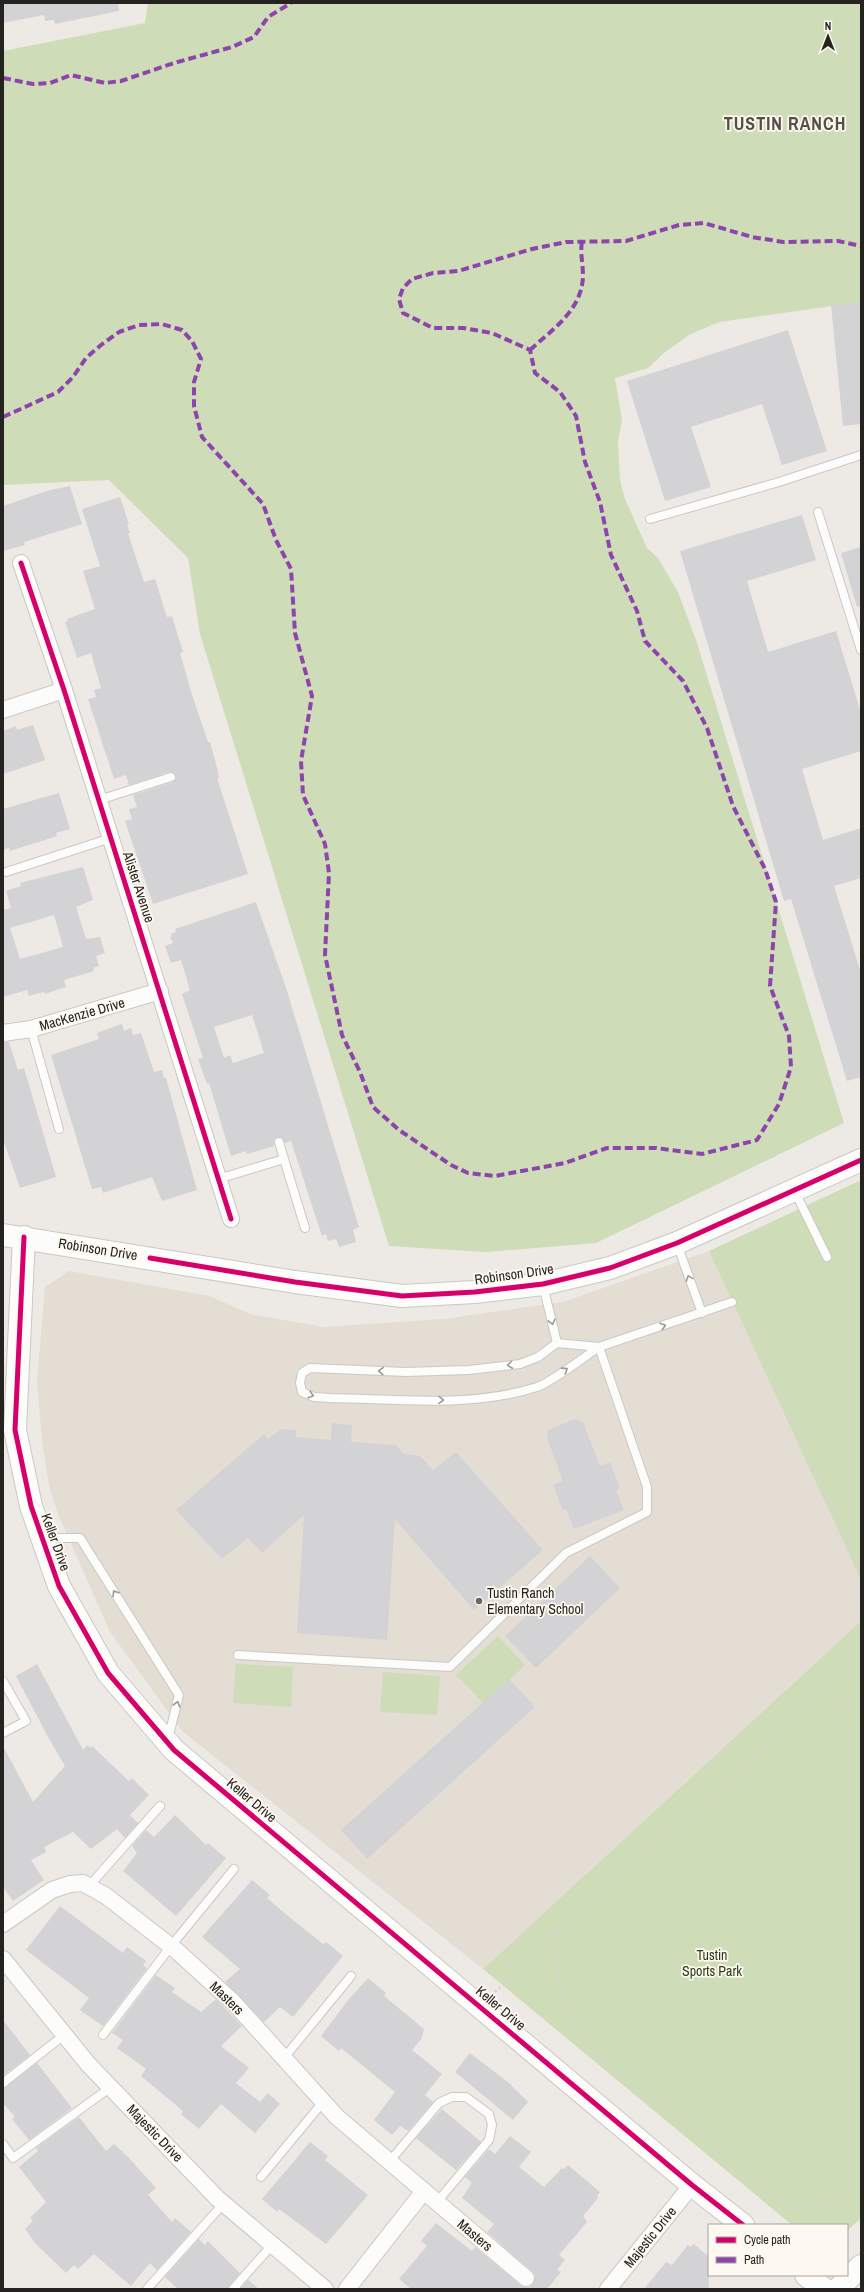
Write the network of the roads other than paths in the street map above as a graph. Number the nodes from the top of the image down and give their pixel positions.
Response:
1 (861, 455) edge
2 (818, 512) dead end
3 (650, 519) dead end
4 (21, 563) dead end
5 (861, 650) edge
6 (64, 690) junction
7 (3, 710) edge
8 (171, 777) dead end
9 (99, 800) junction
10 (111, 838) junction
11 (6, 872) dead end
12 (160, 991) junction
13 (30, 1029) junction
14 (3, 1033) edge
15 (59, 1129) dead end
16 (279, 1142) dead end
17 (284, 1159) junction
18 (861, 1160) edge
19 (218, 1179) junction
20 (794, 1191) junction
21 (231, 1219) dead end
22 (305, 1228) dead end
23 (13, 1236) edge
24 (676, 1243) junction
25 (827, 1257) dead end
26 (543, 1284) junction
27 (732, 1302) dead end
28 (702, 1313) junction
29 (557, 1342) junction
30 (598, 1347) junction
31 (9, 1431) edge
32 (42, 1538) junction
33 (238, 1655) dead end
34 (3, 1681) edge
35 (3, 1733) edge
36 (167, 1742) junction
37 (160, 1806) dead end
38 (234, 1869) dead end
39 (89, 1886) junction
40 (3, 1924) edge
41 (171, 1946) junction
42 (3, 1959) edge
43 (351, 1976) dead end
44 (64, 2035) junction
45 (103, 2035) dead end
46 (284, 2058) junction
47 (3, 2084) edge
48 (111, 2087) junction
49 (323, 2102) junction
50 (3, 2144) edge
51 (389, 2162) junction
52 (261, 2177) dead end
53 (692, 2185) junction
54 (424, 2191) junction
55 (437, 2202) junction
56 (224, 2203) junction
57 (742, 2224) edge
58 (272, 2245) junction
59 (861, 2266) edge
60 (807, 2276) edge
61 (526, 2278) dead end
62 (147, 2289) edge
63 (234, 2289) edge
64 (325, 2289) edge
65 (347, 2289) edge
66 (608, 2289) edge
67 (824, 2289) edge
68 (838, 2289) edge

1 - 3 lane
2 - 5 lane
4 - 6 street, Alister Avenue
6 - 7 street
6 - 9 street, Alister Avenue
8 - 9 lane
9 - 10 street, Alister Avenue
10 - 11 lane
10 - 12 street, Alister Avenue
12 - 13 street, MacKenzie Drive
12 - 19 street, Alister Avenue
13 - 14 street, MacKenzie Drive
13 - 15 lane
16 - 17 lane
17 - 19 lane
17 - 22 lane
18 - 20 street, Robinson Drive
19 - 21 street, Alister Avenue
20 - 24 street, Robinson Drive
20 - 25 lane
23 - 26 street, Robinson Drive
23 - 31 street, Keller Drive
24 - 26 street, Robinson Drive
28 -> 24 lane
26 -> 29 lane
27 - 28 lane
30 -> 28 lane
29 - 30 lane
29 -> 30 lane
30 - 33 lane
31 - 32 street, Keller Drive
32 - 36 street, Keller Drive
36 -> 32 lane
34 - 35 lane
36 - 53 street, Keller Drive
37 - 39 lane
38 - 41 lane
39 - 40 street, Masters
39 - 41 street, Masters
41 - 45 lane
41 - 46 street, Masters
42 - 44 street, Majestic Drive
43 - 46 lane
44 - 47 lane
44 - 48 street, Majestic Drive
46 - 49 street, Masters
48 - 50 lane
48 - 56 street, Majestic Drive
49 - 51 street, Masters
49 - 52 lane
51 - 54 street, Masters
51 - 55 lane
53 - 57 street, Keller Drive
53 - 66 street, Majestic Drive
54 - 55 street, Masters
54 - 65 street
55 - 61 street, Masters
56 - 58 street, Majestic Drive
56 - 62 lane
58 - 63 lane
58 - 64 street, Majestic Drive
59 - 68 street
60 - 67 street

